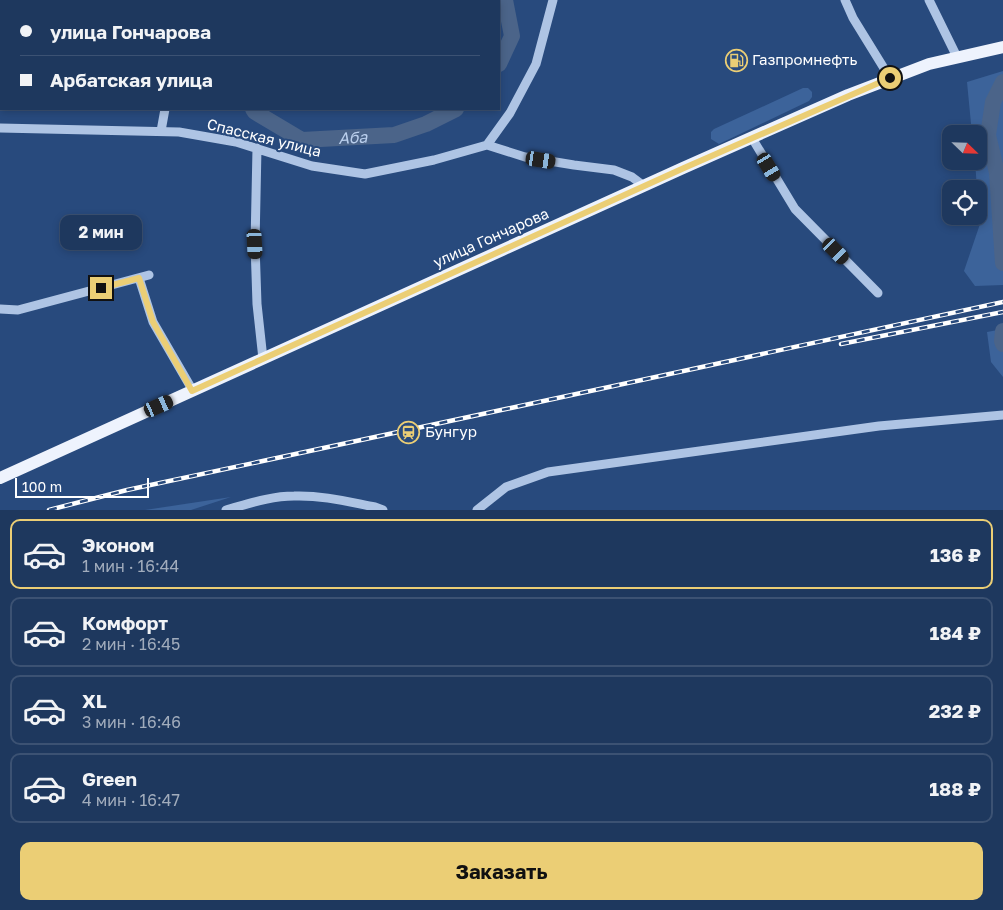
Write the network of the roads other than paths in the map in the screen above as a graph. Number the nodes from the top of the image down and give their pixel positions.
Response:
1 (552, 0) edge
2 (845, 0) edge
3 (929, 0) edge
4 (1003, 47) edge
5 (957, 57) junction
6 (890, 78) junction
7 (164, 110) edge
8 (0, 128) edge
9 (161, 131) junction
10 (752, 138) junction
11 (487, 145) junction
12 (257, 148) junction
13 (644, 186) junction
14 (149, 275) dead end
15 (139, 278) junction
16 (878, 293) dead end
17 (0, 309) edge
18 (263, 359) junction
19 (192, 391) junction
20 (1003, 415) edge
21 (0, 478) edge
22 (226, 510) edge
23 (383, 510) edge
24 (477, 510) edge

1 - 11 street
2 - 6 street
3 - 5 street
4 - 5 main road, улица Гончарова
5 - 6 main road, улица Гончарова
6 - 10 main road, улица Гончарова
7 - 9 street
8 - 9 street, Спасская улица
9 - 12 street, Спасская улица
10 - 13 main road, улица Гончарова
10 - 16 street
11 - 12 street, Спасская улица
11 - 13 street
12 - 18 street
13 - 18 main road, улица Гончарова
14 - 15 street
15 - 17 street
15 - 19 street
18 - 19 main road, улица Гончарова
19 - 21 main road, улица Гончарова
20 - 24 street
22 - 23 street

